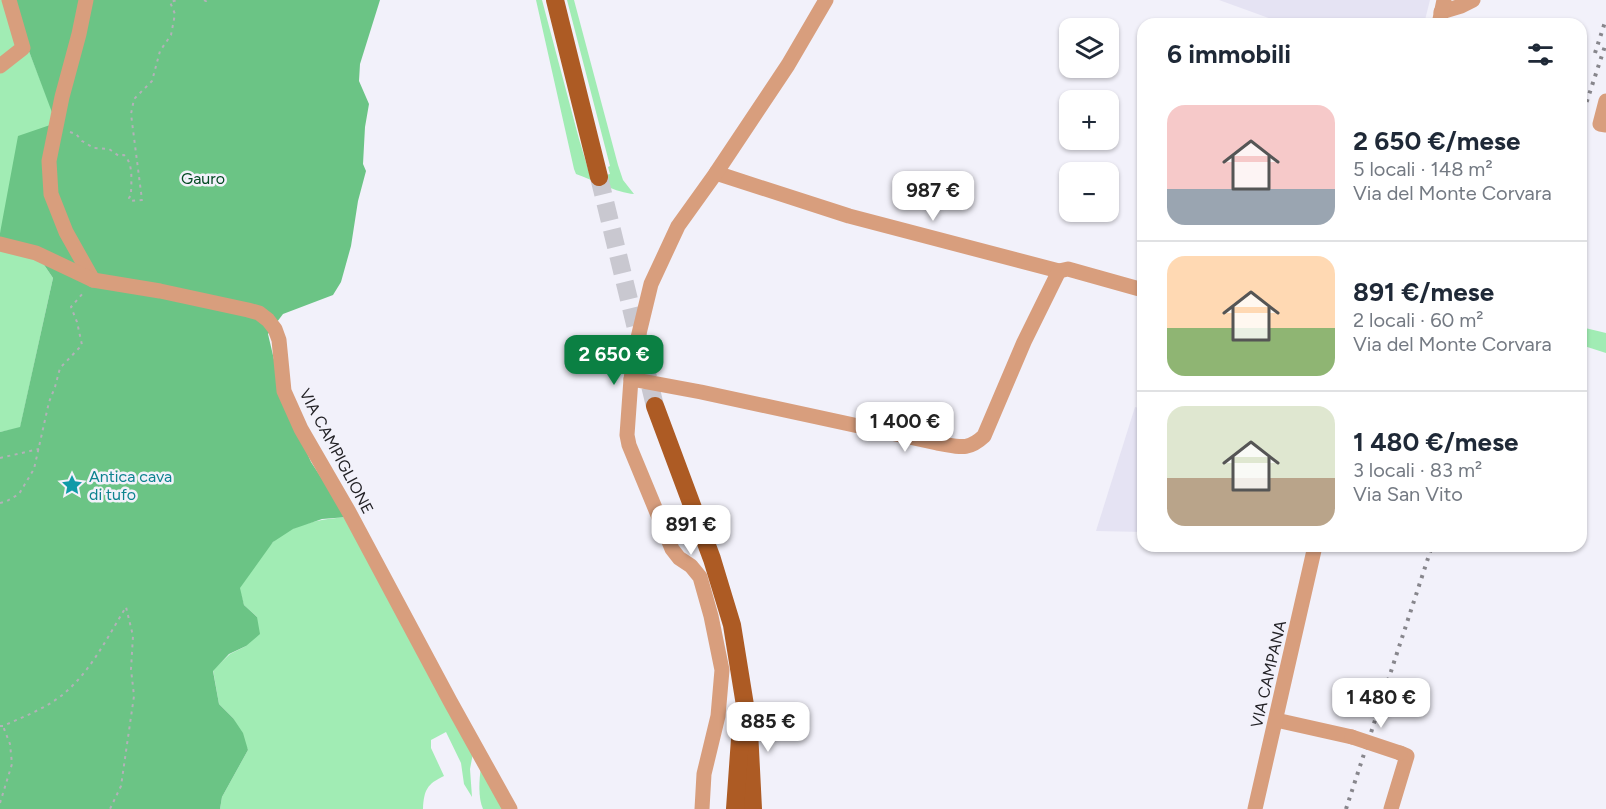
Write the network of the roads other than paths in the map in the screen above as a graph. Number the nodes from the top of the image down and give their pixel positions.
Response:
1 (9, 0) edge
2 (86, 0) edge
3 (555, 0) edge
4 (826, 0) edge
5 (1473, 0) edge
6 (1441, 12) edge
7 (0, 66) edge
8 (1606, 101) edge
9 (1606, 125) edge
10 (716, 173) junction
11 (599, 177) tunnel mouth
12 (0, 244) edge
13 (1059, 271) junction
14 (93, 280) junction
15 (1137, 288) edge
16 (631, 379) junction
17 (655, 406) tunnel mouth
18 (1314, 552) edge
19 (744, 701) junction
20 (1276, 720) junction
21 (510, 809) edge
22 (702, 809) edge
23 (735, 809) edge
24 (753, 809) edge
25 (1255, 809) edge
26 (1391, 809) edge

1 - 7 street
2 - 14 street
3 - 11 main road
4 - 10 street
5 - 6 street
8 - 9 street
10 - 13 street
10 - 16 street
12 - 14 street, VIA CAMPIGLIONE
13 - 15 street
13 - 16 street
14 - 21 street, VIA CAMPIGLIONE
16 - 22 street
17 - 19 main road
18 - 20 street, VIA CAMPANA
19 - 23 main road
19 - 24 main road
20 - 25 street, VIA CAMPANA
20 - 26 street, bridge

